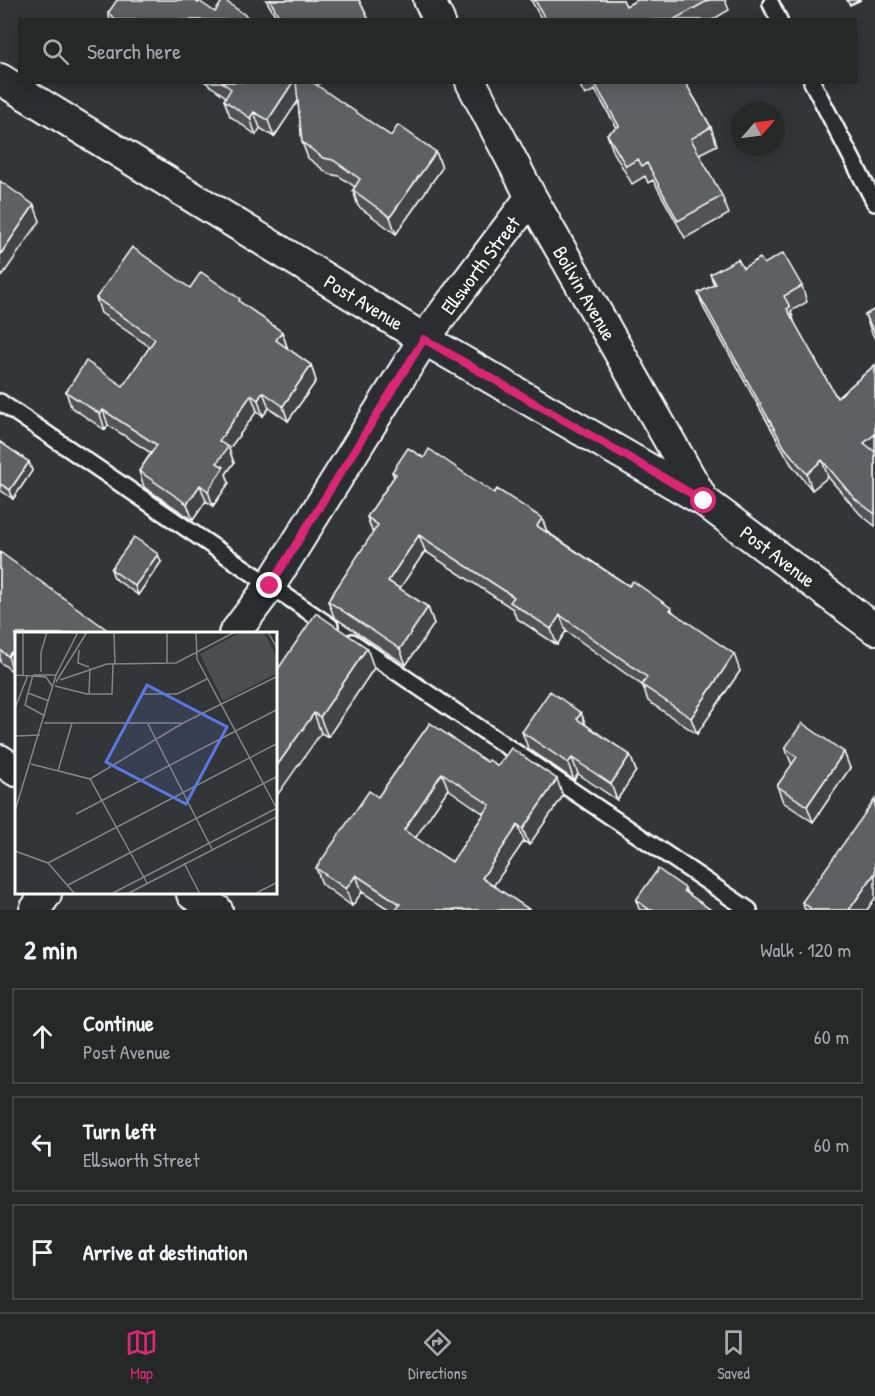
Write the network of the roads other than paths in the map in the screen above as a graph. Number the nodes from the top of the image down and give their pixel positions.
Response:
1 (429, 0) edge
2 (771, 4) dead end
3 (438, 18) edge
4 (778, 18) edge
5 (0, 79) edge
6 (472, 84) edge
7 (813, 84) edge
8 (531, 197) junction
9 (875, 203) edge
10 (424, 339) junction
11 (0, 402) edge
12 (704, 501) junction
13 (270, 586) junction
14 (875, 629) edge
15 (236, 632) edge
16 (0, 760) edge
17 (15, 770) edge
18 (45, 895) edge
19 (194, 895) edge
20 (34, 910) edge
21 (217, 910) edge
22 (749, 910) edge

1 - 3 street
2 - 4 lane
5 - 10 street, Post Avenue
6 - 8 street, Boilvin Avenue
7 - 9 lane
8 - 10 street, Ellsworth Street
8 - 12 street, Boilvin Avenue
10 - 12 street, Post Avenue
10 - 13 street, Ellsworth Street
11 - 13 lane
12 - 14 street, Post Avenue
13 - 15 street, Ellsworth Street
13 - 22 lane
16 - 17 street
18 - 20 street
19 - 21 street

